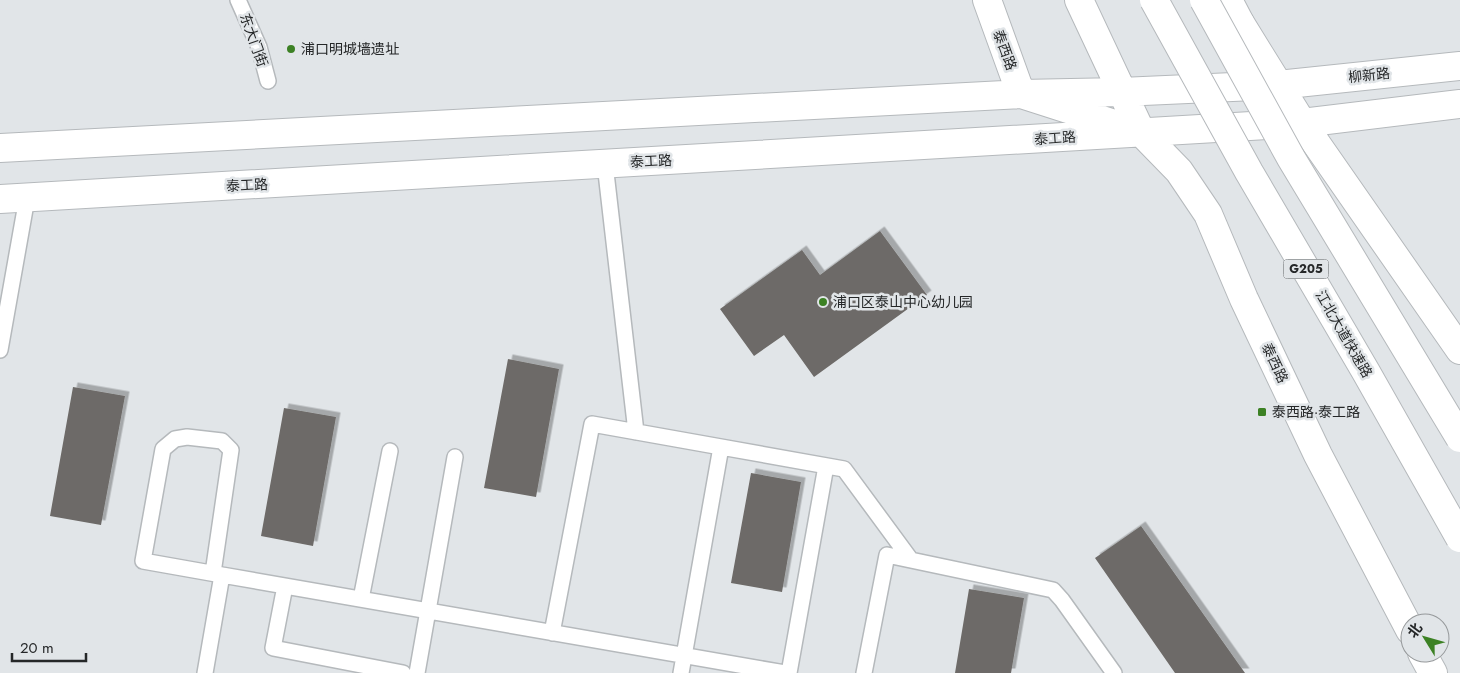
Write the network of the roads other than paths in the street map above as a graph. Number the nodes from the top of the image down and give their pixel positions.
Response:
1 (238, 0) edge
2 (986, 0) edge
3 (1079, 0) edge
4 (1154, 0) edge
5 (1204, 0) edge
6 (1222, 0) edge
7 (1234, 12) edge
8 (1460, 66) edge
9 (268, 81) dead end
10 (1278, 85) junction
11 (1121, 92) junction
12 (1021, 94) junction
13 (1460, 104) edge
14 (1302, 123) junction
15 (1141, 132) junction
16 (0, 148) edge
17 (605, 164) junction
18 (27, 198) junction
19 (0, 199) edge
20 (0, 350) edge
21 (1460, 350) edge
22 (636, 432) junction
23 (1460, 438) edge
24 (722, 447) junction
25 (390, 451) dead end
26 (455, 457) dead end
27 (826, 466) junction
28 (1460, 538) edge
29 (911, 560) junction
30 (218, 574) junction
31 (285, 586) junction
32 (361, 599) junction
33 (429, 611) junction
34 (1401, 613) edge
35 (552, 633) junction
36 (684, 656) junction
37 (204, 673) edge
38 (403, 673) edge
39 (417, 673) edge
40 (681, 673) edge
41 (787, 673) edge
42 (864, 673) edge
43 (1114, 673) edge

1 - 9 lane, 东大门街
2 - 12 main road, 泰西路
3 - 11 main road, 泰西路
4 - 28 main road, 江北大道快速路 / G205, bridge
5 - 23 main road, G205, bridge
6 - 7 main road
7 - 10 main road
8 - 10 main road, 柳新路
10 - 11 main road
10 - 14 main road
11 - 12 main road
11 - 15 main road, 泰西路
12 - 15 main road, 泰西路
12 - 16 main road
13 - 14 main road
14 - 15 main road, 泰工路
14 - 21 main road
15 - 17 main road, 泰工路
15 - 34 main road, 泰西路
17 - 18 main road, 泰工路
17 - 22 lane
18 - 19 main road, 泰工路
18 - 20 lane
22 - 24 lane
22 - 35 lane
24 - 27 lane
24 - 36 lane
25 - 32 lane
26 - 33 lane
27 - 29 lane
27 - 41 lane
29 - 42 lane
29 - 43 lane
30 - 30 lane
30 - 31 lane
30 - 37 lane
31 - 32 lane
31 - 38 lane
32 - 33 lane
33 - 35 lane
33 - 39 lane
35 - 36 lane
36 - 40 lane
36 - 41 lane

